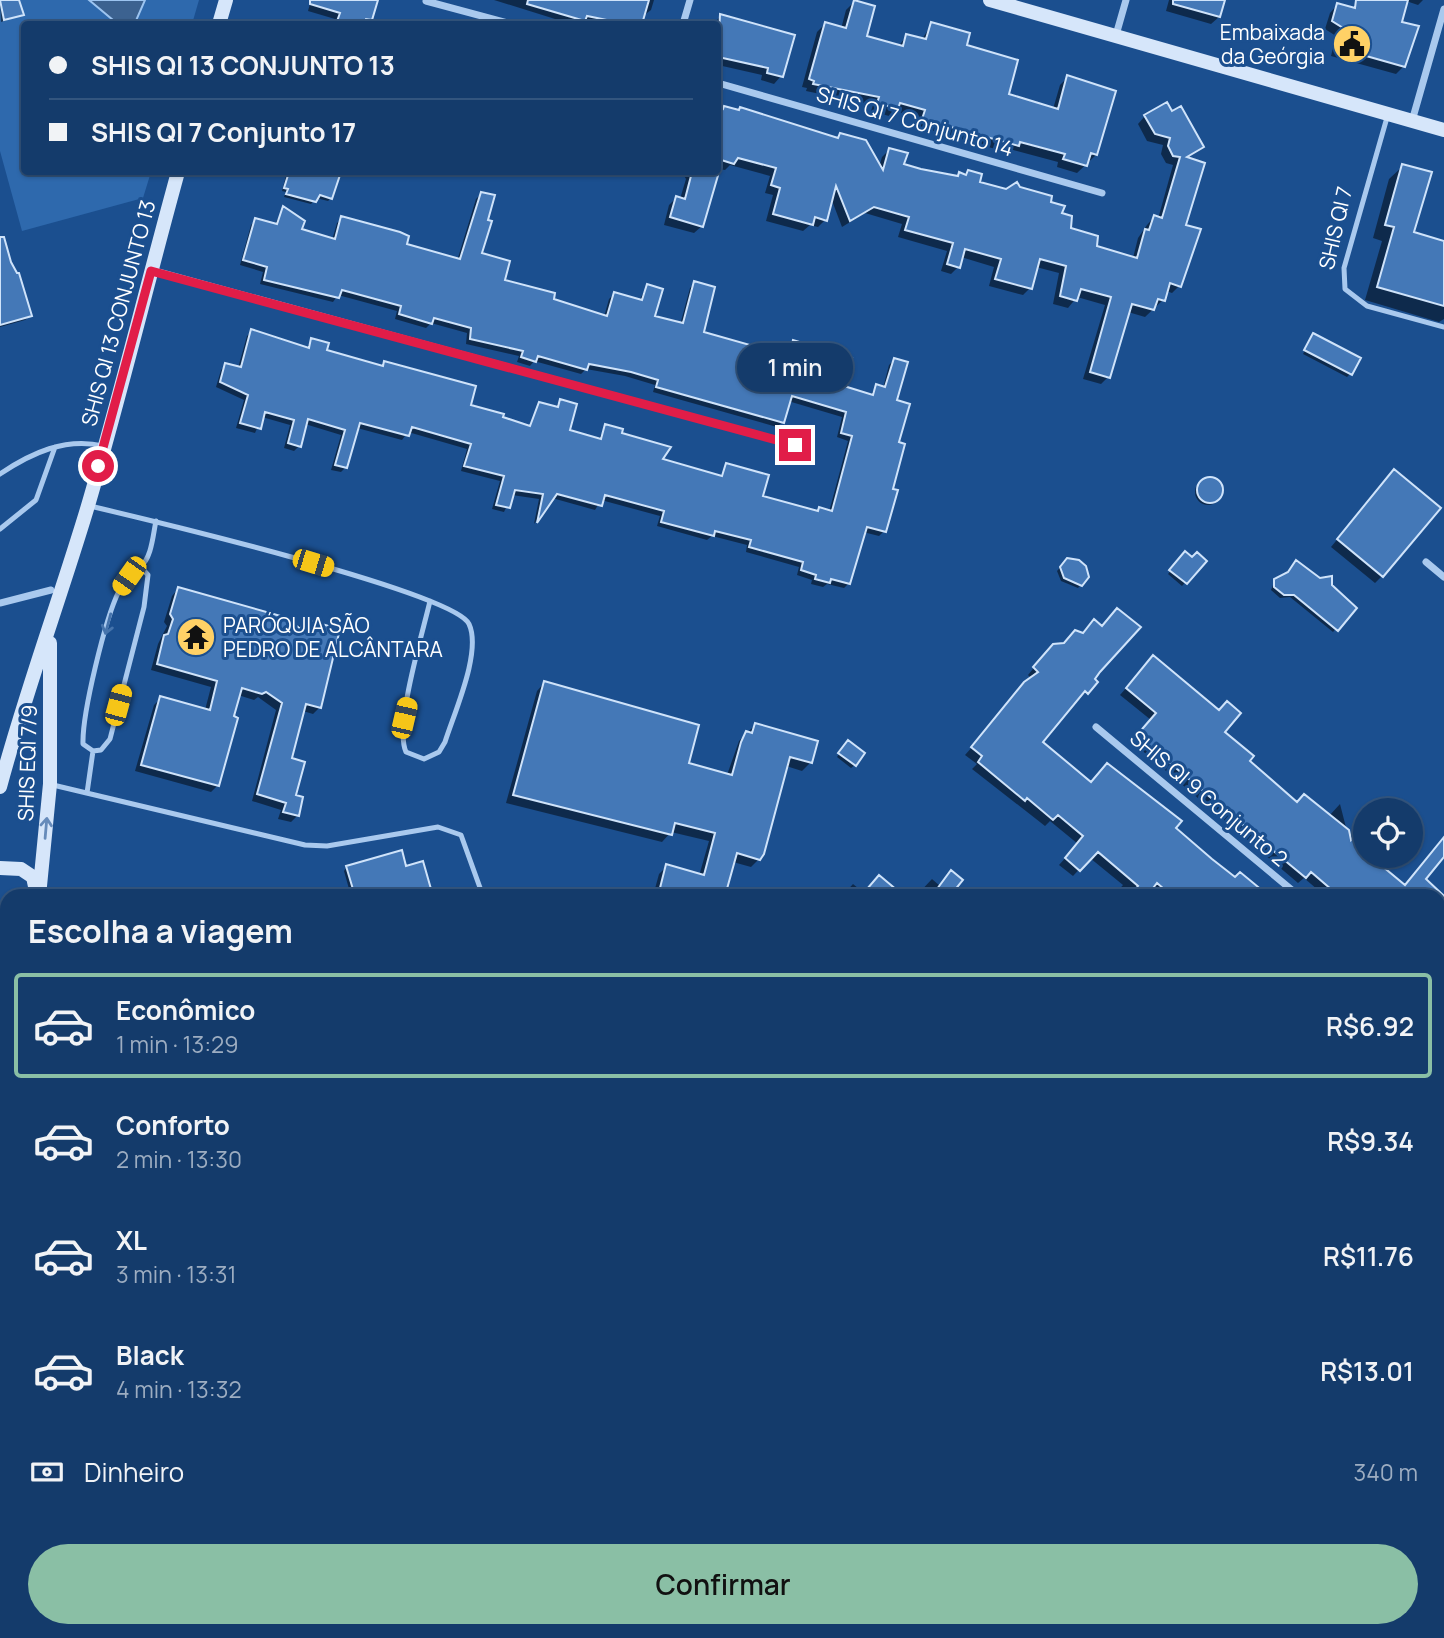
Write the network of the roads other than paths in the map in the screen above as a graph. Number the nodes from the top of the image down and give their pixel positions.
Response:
1 (226, 0) edge
2 (690, 0) edge
3 (990, 0) edge
4 (1126, 0) edge
5 (426, 1) edge
6 (1444, 9) edge
7 (220, 21) edge
8 (500, 21) edge
9 (684, 21) edge
10 (1116, 35) junction
11 (721, 84) edge
12 (1388, 114) junction
13 (1412, 121) junction
14 (1444, 130) edge
15 (177, 175) edge
16 (1102, 193) dead end
17 (151, 271) junction
18 (1444, 327) edge
19 (795, 445) dead end
20 (103, 446) junction
21 (55, 447) junction
22 (0, 474) edge
23 (88, 505) junction
24 (156, 521) junction
25 (0, 529) edge
26 (1426, 562) dead end
27 (141, 567) junction
28 (1444, 577) edge
29 (51, 590) dead end
30 (430, 601) junction
31 (0, 603) edge
32 (50, 631) junction
33 (1096, 727) dead end
34 (93, 751) junction
35 (50, 784) junction
36 (0, 787) edge
37 (87, 793) junction
38 (0, 868) edge
39 (36, 889) edge
40 (39, 889) edge
41 (480, 889) edge
42 (1291, 889) edge

1 - 7 street
2 - 9 street
3 - 10 street
4 - 10 street
5 - 8 street
6 - 13 street
10 - 12 street
11 - 16 street, SHIS QI 7 Conjunto 14
12 - 13 street
12 - 18 lane, SHIS QI 7
13 - 14 street
15 - 17 street, SHIS QI 13 CONJUNTO 13
17 - 19 street
17 - 20 street, SHIS QI 13 CONJUNTO 13
20 - 21 lane
20 - 23 street, SHIS QI 13 CONJUNTO 13
21 - 22 lane
21 - 25 lane
23 - 24 lane
23 - 32 street, SHIS QI 13 CONJUNTO 13
24 - 27 lane
24 - 30 lane
26 - 28 street
27 - 34 lane
27 -> 34 lane
29 - 31 street
30 - 30 lane
32 - 35 street, SHIS EQI 7/9
32 - 36 street, SHIS QI 13 CONJUNTO 13
33 - 42 street, SHIS QI 9 Conjunto 2
34 - 37 lane
35 - 37 lane
40 -> 35 street, SHIS EQI 7/9
37 - 41 lane
38 - 39 street

